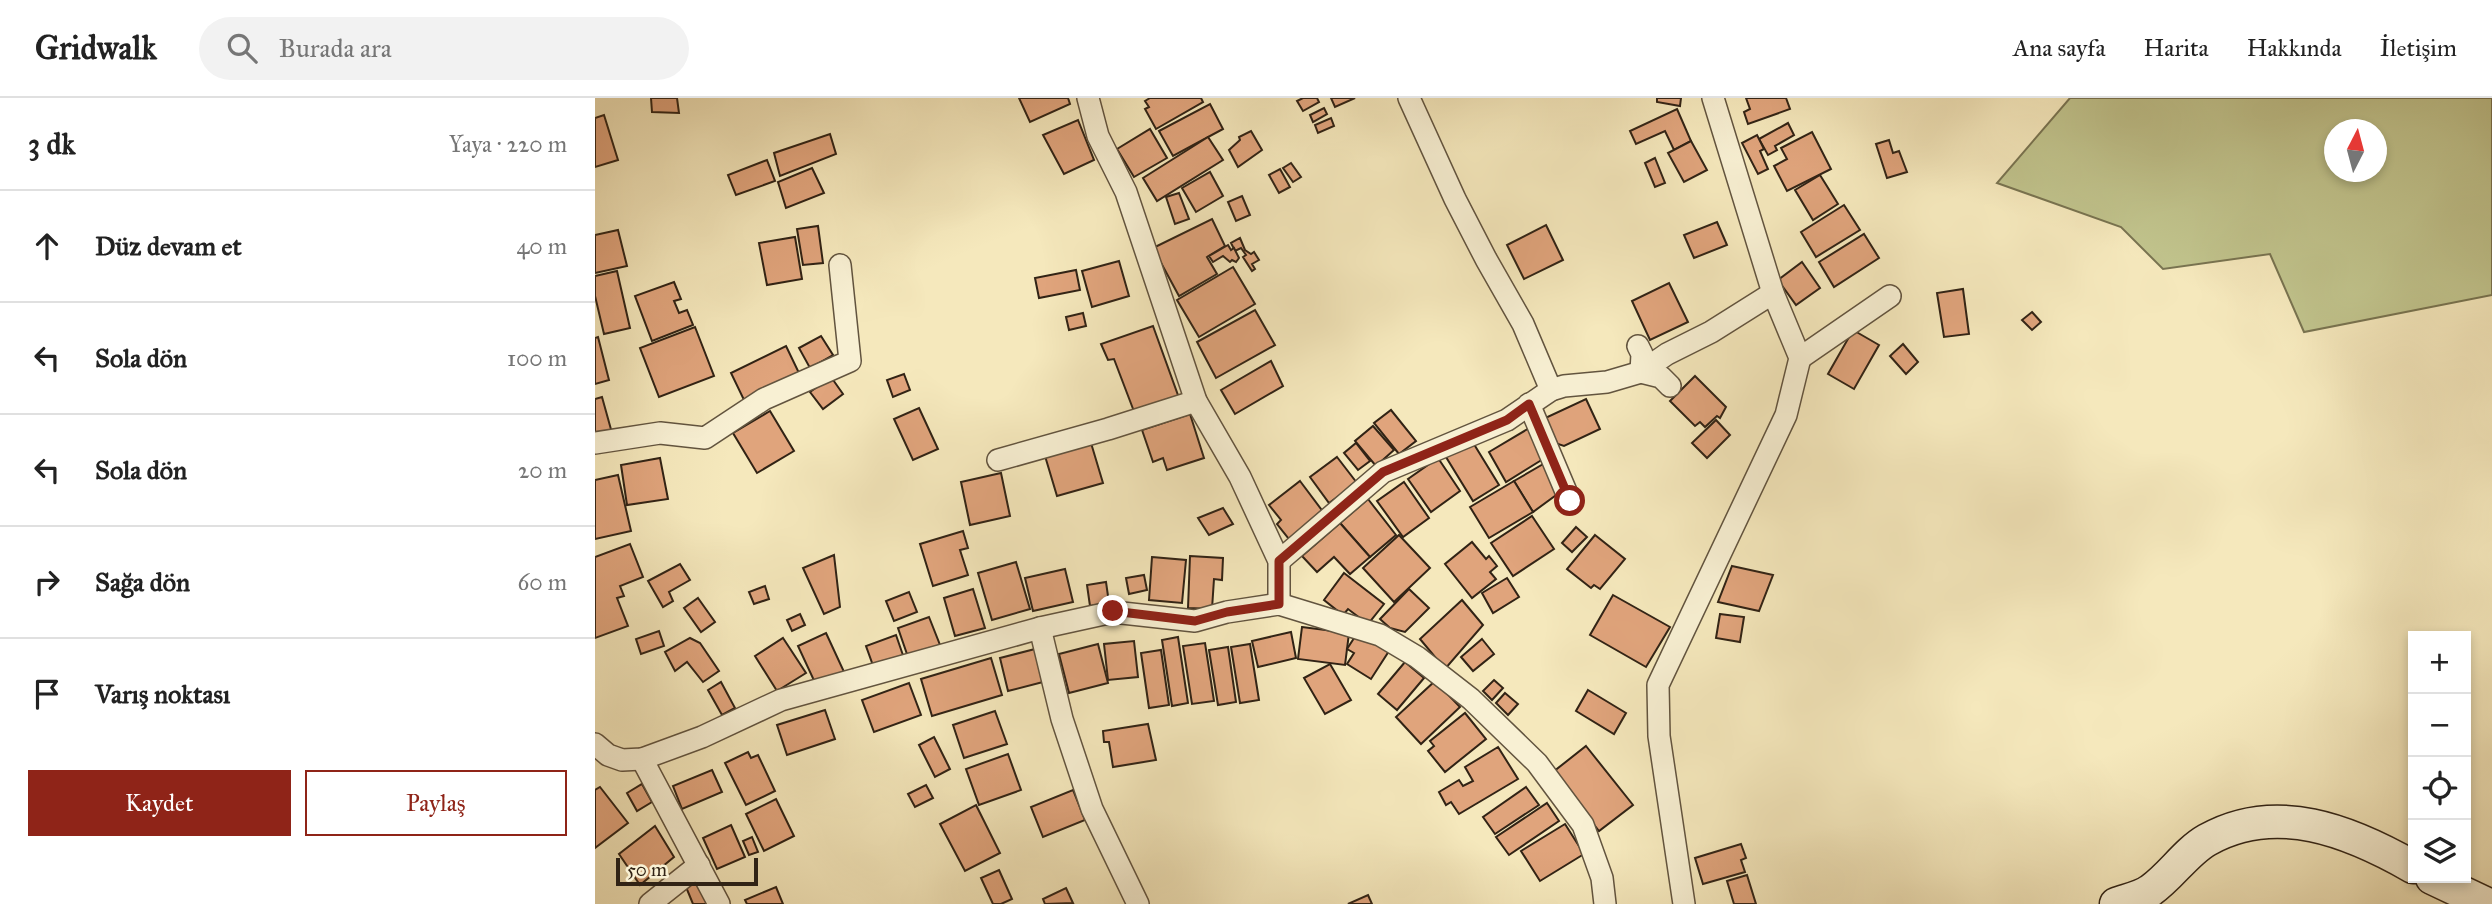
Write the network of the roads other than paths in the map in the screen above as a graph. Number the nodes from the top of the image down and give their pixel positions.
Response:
1 (1089, 98) edge
2 (1409, 98) edge
3 (1713, 98) edge
4 (840, 265) dead end
5 (1773, 293) junction
6 (1890, 296) dead end
7 (1638, 346) dead end
8 (1800, 358) junction
9 (1641, 372) junction
10 (1670, 386) dead end
11 (1551, 390) junction
12 (1196, 401) junction
13 (1529, 404) junction
14 (595, 443) edge
15 (998, 460) dead end
16 (1570, 501) dead end
17 (1279, 561) junction
18 (1279, 604) junction
19 (1039, 628) junction
20 (595, 744) edge
21 (642, 759) junction
22 (2408, 864) edge
23 (699, 865) junction
24 (2443, 883) edge
25 (650, 904) edge
26 (719, 904) edge
27 (1138, 904) edge
28 (1605, 904) edge
29 (1683, 904) edge
30 (2116, 904) edge
31 (2487, 904) edge

1 - 12 street
2 - 11 street
3 - 5 street
4 - 14 street
5 - 8 street
5 - 9 street
6 - 8 street
7 - 9 street
8 - 29 street
9 - 10 street
9 - 11 street
11 - 13 street
12 - 15 street
12 - 17 street
13 - 16 street
13 - 17 street
17 - 18 street
18 - 19 street
18 - 28 street
19 - 21 street
19 - 27 street
20 - 21 street
21 - 23 street
22 - 30 street
23 - 25 street
23 - 26 street
24 - 31 street

